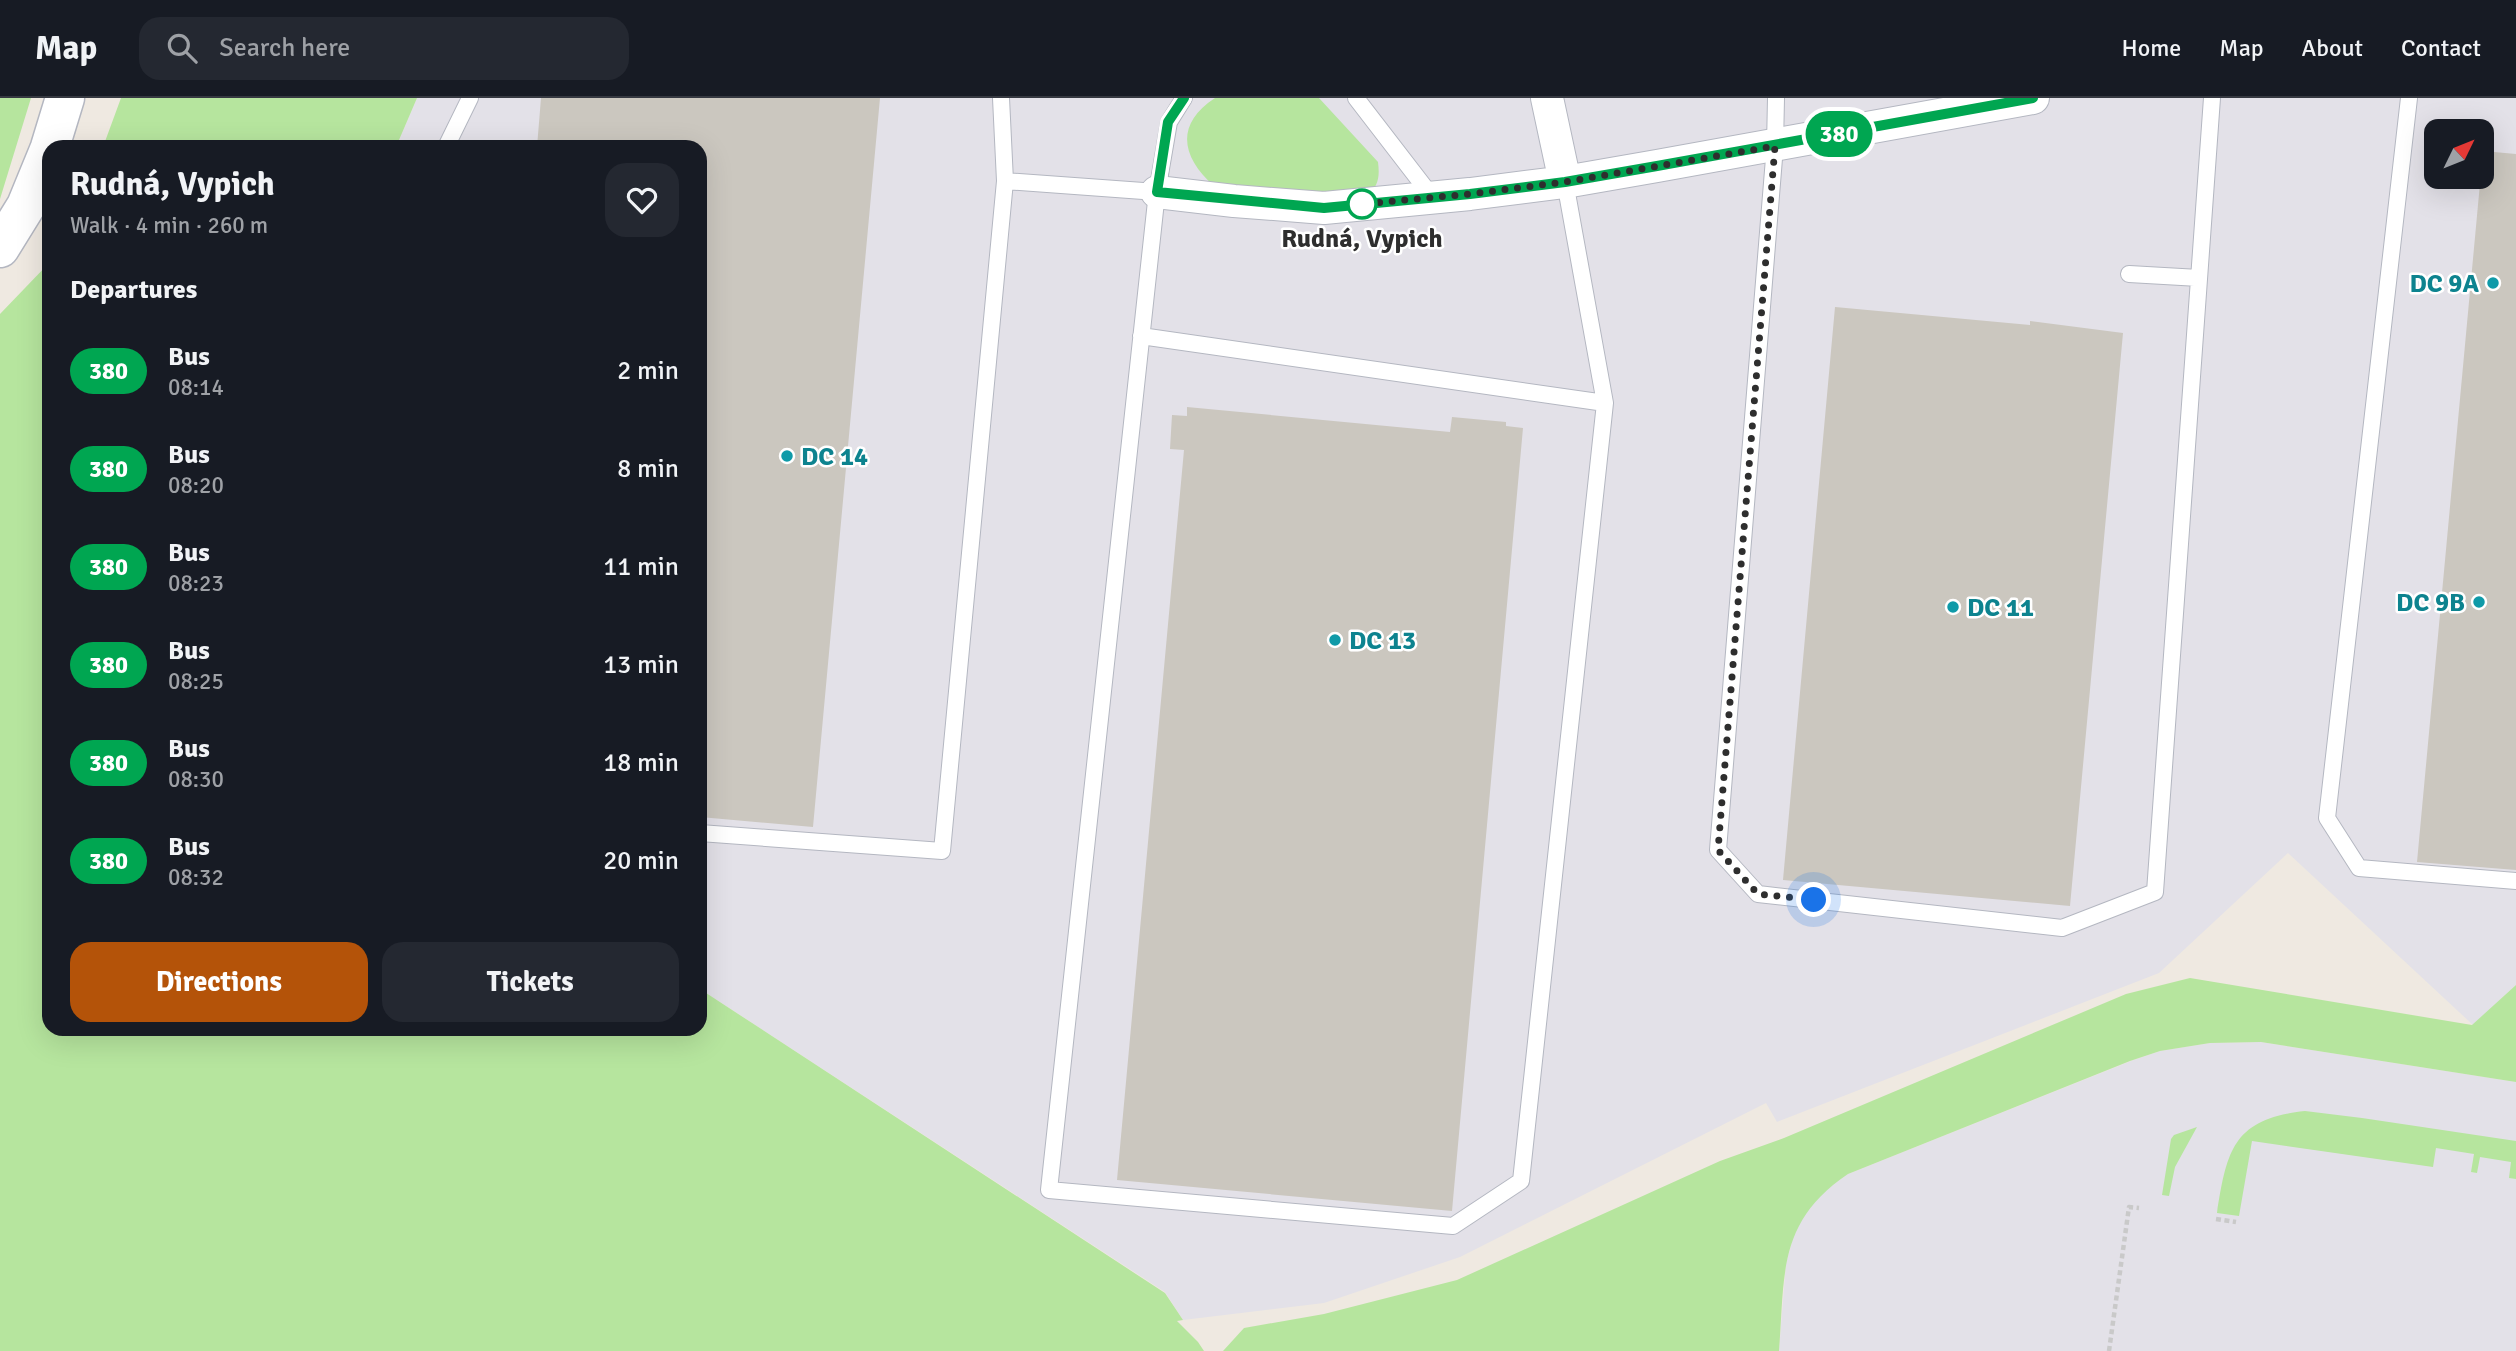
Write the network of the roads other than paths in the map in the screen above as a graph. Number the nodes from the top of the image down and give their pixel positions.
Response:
1 (65, 98) edge
2 (470, 98) edge
3 (1002, 98) edge
4 (1184, 98) edge
5 (1356, 98) edge
6 (1547, 98) edge
7 (1776, 98) edge
8 (2033, 98) edge
9 (2212, 98) edge
10 (2409, 98) edge
11 (1955, 104) edge
12 (53, 140) edge
13 (449, 140) edge
14 (1775, 146) junction
15 (42, 168) edge
16 (1005, 181) junction
17 (1565, 182) junction
18 (1157, 192) junction
19 (1433, 198) junction
20 (0, 248) edge
21 (2129, 274) dead end
22 (2199, 278) junction
23 (1141, 337) junction
24 (1605, 403) junction
25 (707, 834) edge
26 (2516, 881) edge

1 - 12 main road
2 - 13 lane
3 - 16 lane
4 - 18 lane
5 - 19 lane
6 - 17 street
7 - 14 lane
8 - 11 street
9 - 22 lane
10 - 26 lane
11 - 14 street
14 - 17 street
14 - 22 lane
15 - 20 main road
16 - 18 lane
16 - 25 lane
17 - 19 street
17 - 24 lane
18 - 19 street
18 - 23 lane
21 - 22 lane
23 - 24 lane
23 - 24 lane

